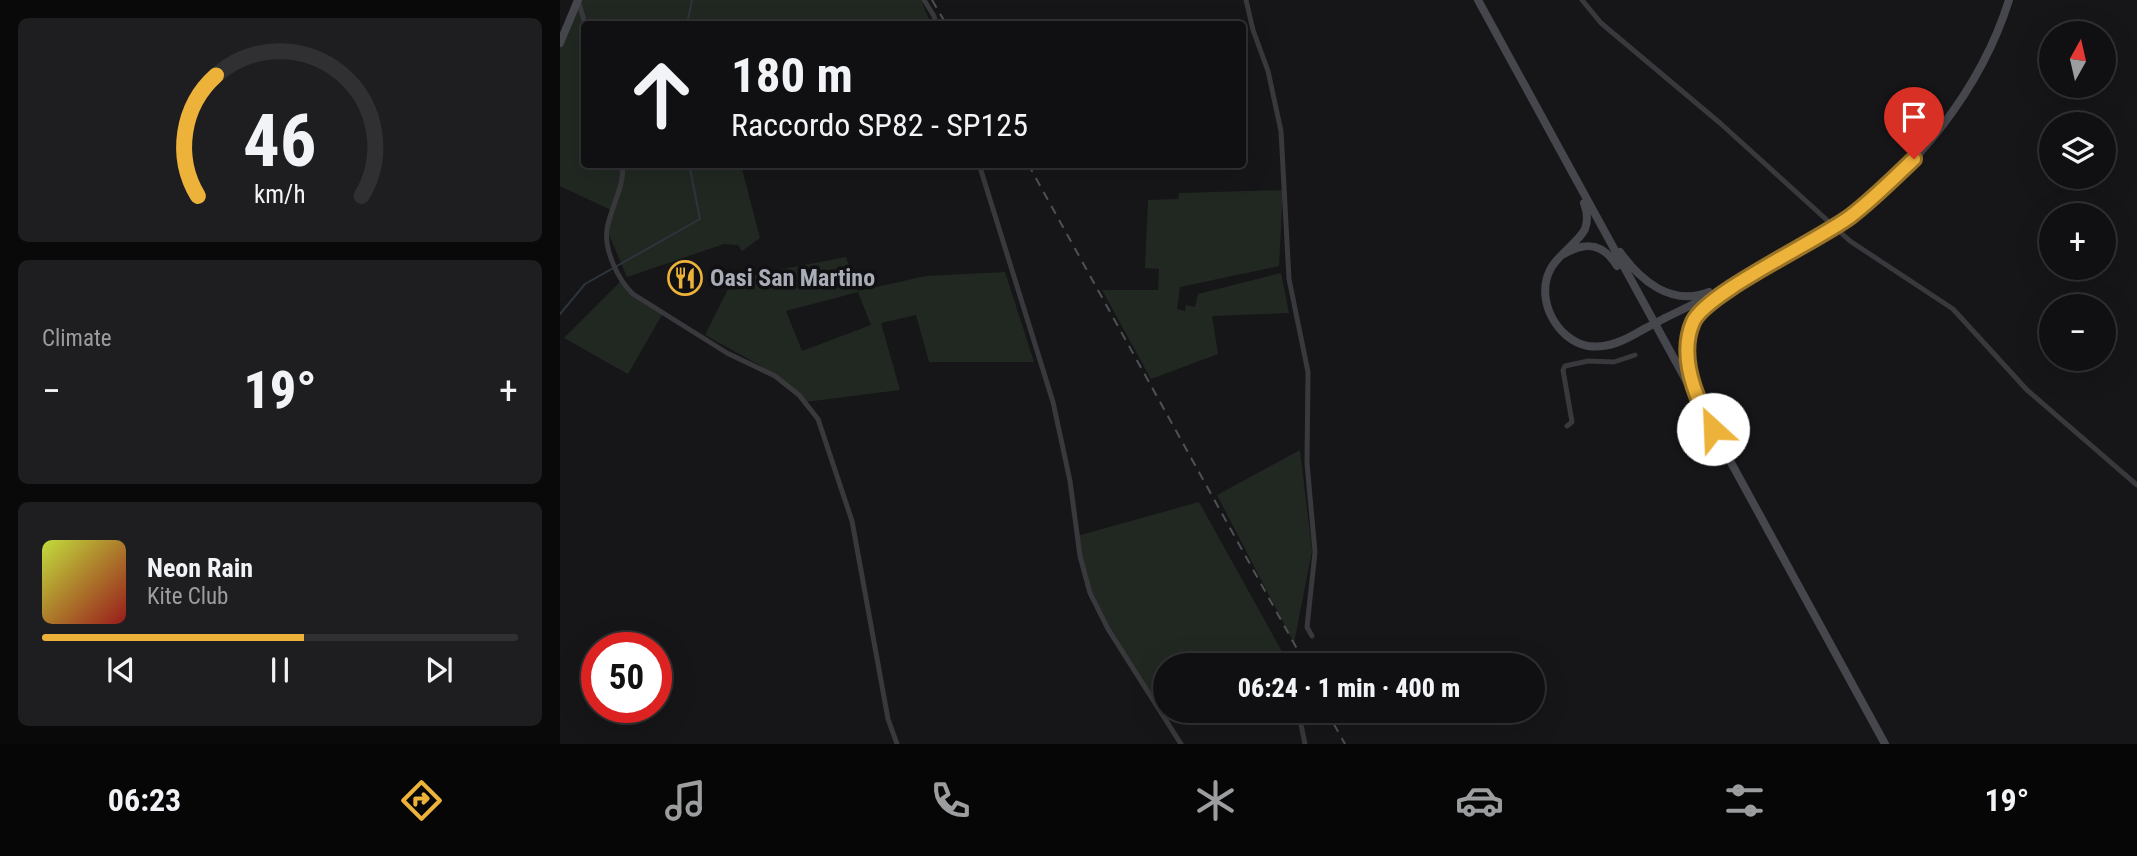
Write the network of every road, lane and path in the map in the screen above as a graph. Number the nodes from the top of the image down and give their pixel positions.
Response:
1 (578, 0) edge
2 (924, 0) edge
3 (1246, 0) edge
4 (1478, 0) edge
5 (1582, 0) edge
6 (2009, 0) edge
7 (584, 21) edge
8 (935, 21) edge
9 (560, 43) edge
10 (623, 168) edge
11 (980, 168) edge
12 (1572, 171) junction
13 (1604, 233) junction
14 (1561, 255) junction
15 (1741, 281) junction
16 (1644, 304) junction
17 (1635, 355) dead end
18 (1700, 407) junction
19 (1567, 426) dead end
20 (2137, 485) edge
21 (1312, 636) dead end
22 (1301, 723) edge
23 (897, 744) edge
24 (1181, 744) edge
25 (1305, 744) edge
26 (1885, 744) edge

1 - 7 street
1 - 9 main road
2 - 8 street
3 - 21 street
4 - 12 main road
5 - 20 street
6 - 15 main road, bridge
10 - 23 street
11 - 24 street
12 - 13 main road
12 - 14 main road
13 - 15 main road
13 - 16 main road
14 - 15 main road, bridge
14 - 16 main road
15 - 18 main road
16 - 18 main road
17 - 19 street
18 - 26 main road
22 - 25 street

